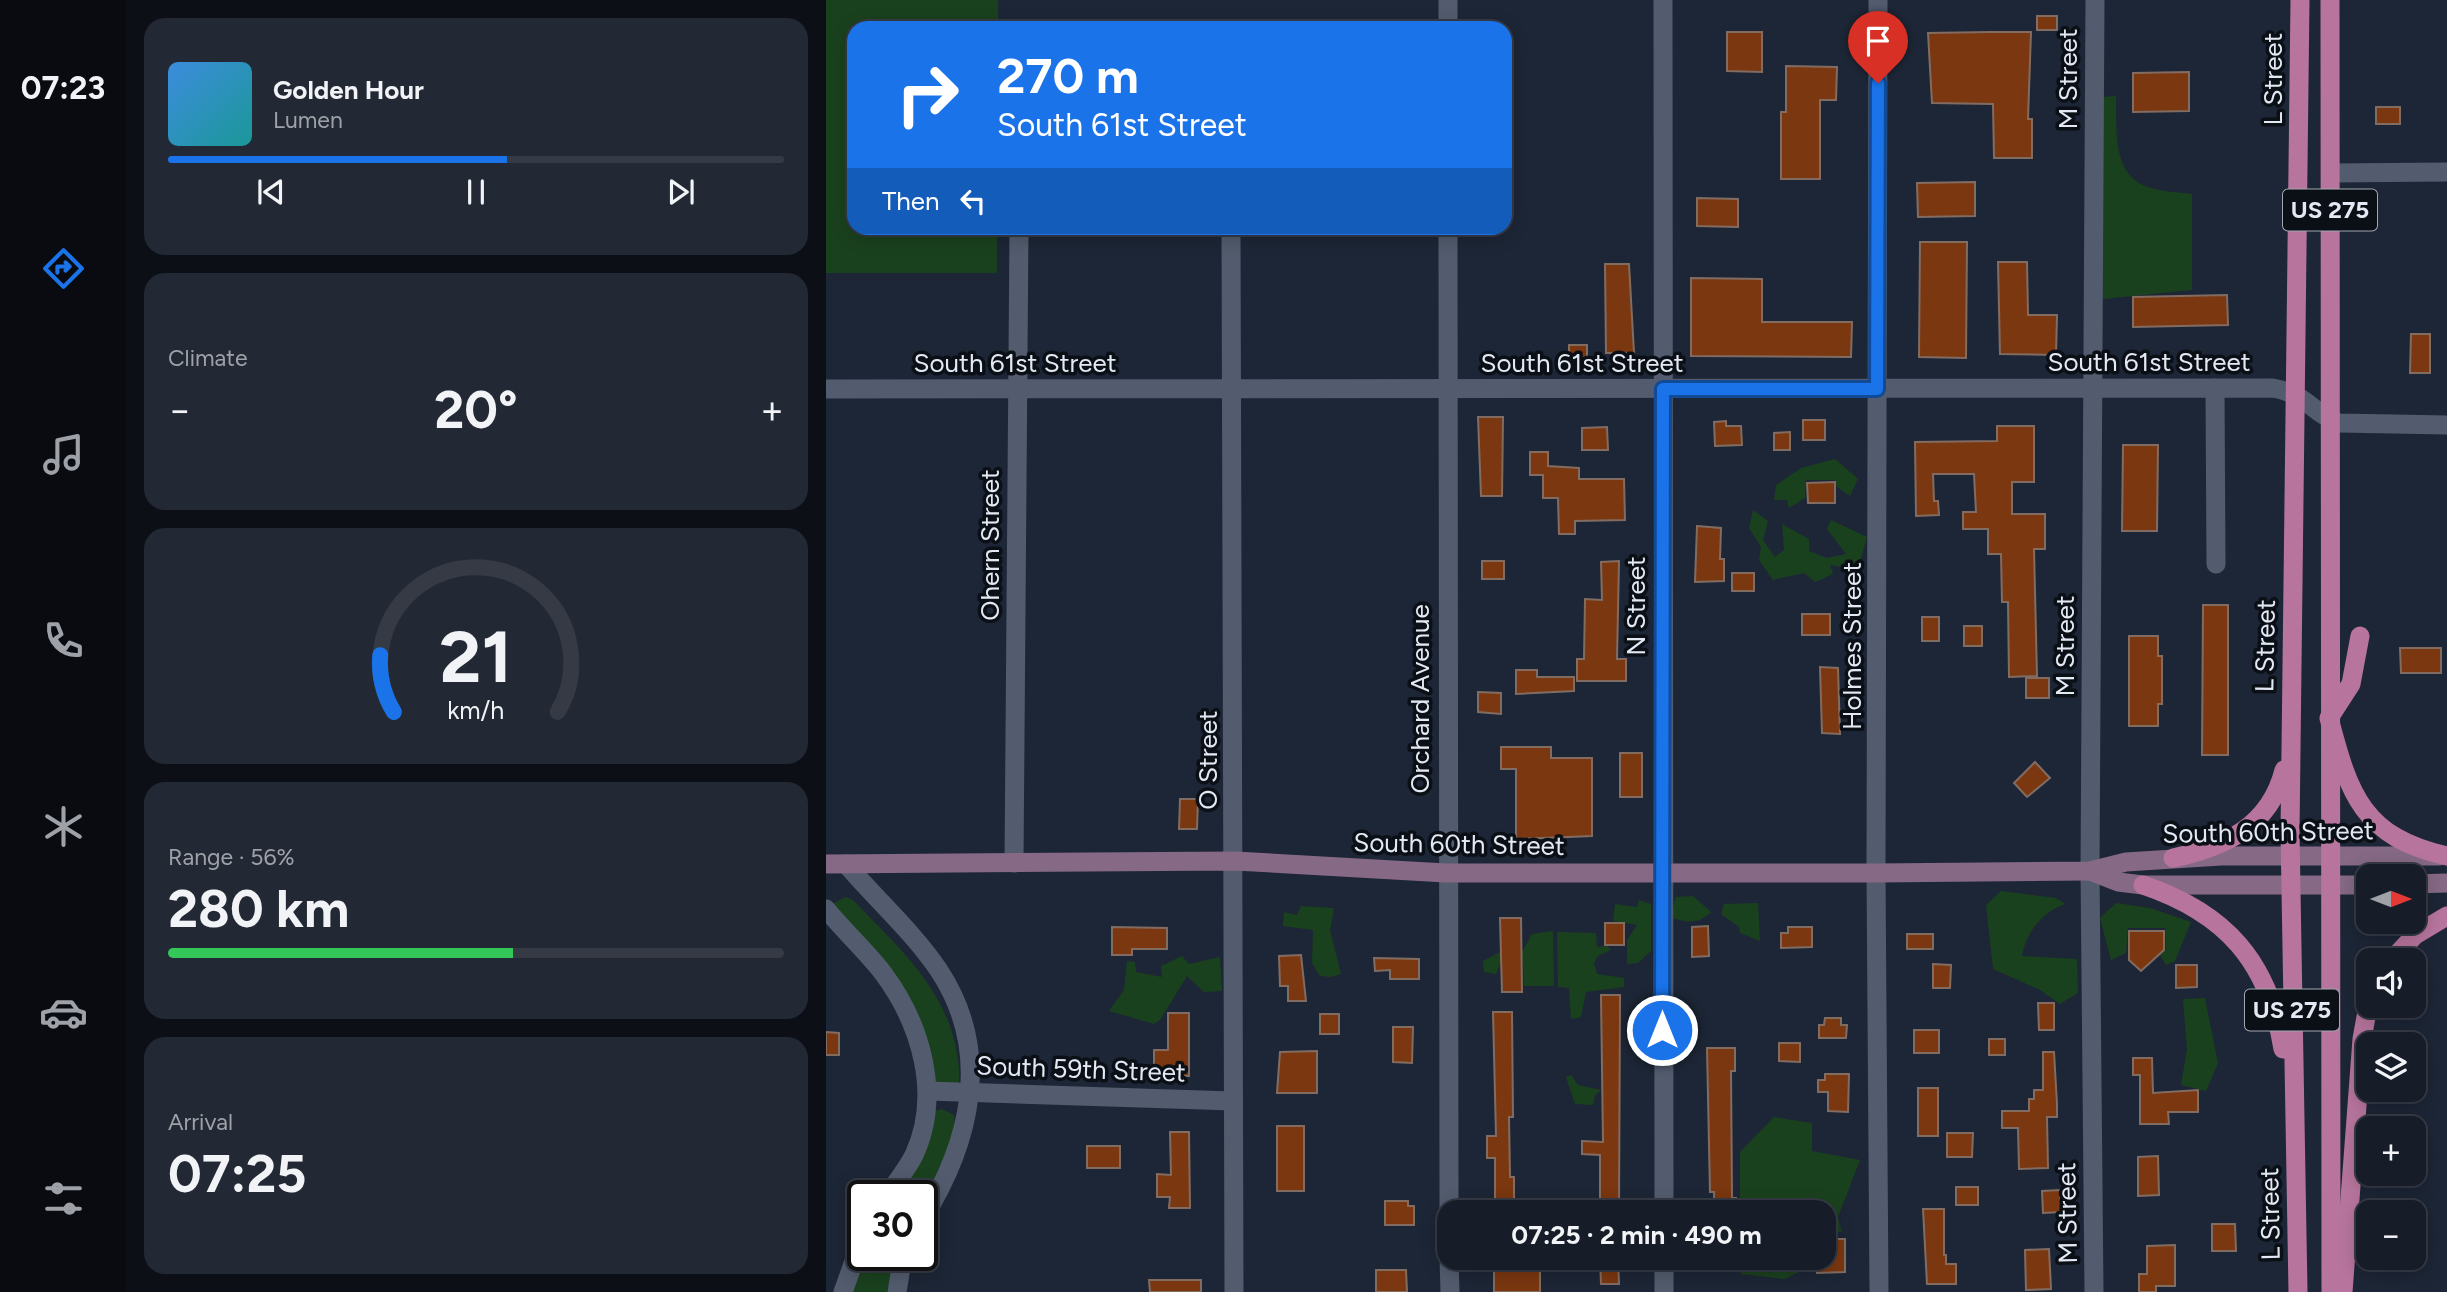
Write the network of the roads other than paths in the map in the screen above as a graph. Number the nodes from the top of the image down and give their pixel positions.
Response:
1 (1448, 0) edge
2 (1663, 0) edge
3 (1878, 0) edge
4 (2095, 0) edge
5 (2300, 0) edge
6 (2330, 0) edge
7 (1448, 21) edge
8 (2447, 172) edge
9 (2331, 173) junction
10 (1019, 235) edge
11 (1231, 235) edge
12 (1448, 235) edge
13 (2215, 388) junction
14 (826, 389) edge
15 (1018, 389) junction
16 (1232, 389) junction
17 (1663, 389) junction
18 (1877, 389) junction
19 (2093, 389) junction
20 (1447, 390) junction
21 (2296, 393) junction
22 (2329, 419) junction
23 (2447, 425) edge
24 (2216, 564) dead end
25 (2360, 636) dead end
26 (2329, 718) junction
27 (2290, 741) junction
28 (2290, 856) junction
29 (2329, 856) junction
30 (2447, 856) edge
31 (2173, 858) junction
32 (1235, 861) junction
33 (1014, 863) junction
34 (826, 864) edge
35 (846, 864) junction
36 (2090, 871) junction
37 (1446, 873) junction
38 (1662, 873) junction
39 (1876, 873) junction
40 (2447, 883) edge
41 (2426, 884) edge
42 (2143, 885) junction
43 (2329, 885) junction
44 (2356, 885) edge
45 (2290, 886) junction
46 (826, 909) edge
47 (2447, 916) edge
48 (2403, 948) edge
49 (2365, 1018) edge
50 (928, 1091) junction
51 (970, 1092) junction
52 (1233, 1101) junction
53 (2294, 1135) junction
54 (897, 1180) edge
55 (938, 1190) edge
56 (1449, 1200) edge
57 (1664, 1200) edge
58 (1449, 1270) edge
59 (1664, 1270) edge
60 (850, 1271) edge
61 (900, 1271) edge
62 (843, 1292) edge
63 (897, 1292) edge
64 (1234, 1292) edge
65 (1450, 1292) edge
66 (1664, 1292) edge
67 (1880, 1292) edge
68 (2094, 1292) edge
69 (2298, 1292) edge
70 (2331, 1292) edge
71 (2343, 1292) edge

1 - 7 street
2 - 17 street, N Street
3 - 18 street, Holmes Street
4 - 19 street, M Street
5 - 21 main road, L Street / US 275
6 - 9 main road, US 275
8 - 9 street
9 - 22 main road, US 275
10 - 15 street, Ohern Street
11 - 16 street, O Street
12 - 20 street, Orchard Avenue
13 - 19 street, South 61st Street
13 - 21 street, South 61st Street
13 - 24 street
14 - 15 street, South 61st Street
15 - 16 street, South 61st Street
15 - 33 street, Ohern Street
16 - 20 street, South 61st Street
16 - 32 street, O Street
17 - 18 street, South 61st Street
17 - 20 street, South 61st Street
17 - 38 street, N Street
18 - 19 street, South 61st Street
18 - 39 street, Holmes Street
19 - 36 street, M Street
20 - 37 street, Orchard Avenue
21 - 22 street, South 61st Street
21 - 27 main road, L Street / US 275
22 - 23 street
22 - 26 main road, US 275
25 - 26 main road
26 - 29 main road, US 275
26 - 30 main road
27 - 28 main road, L Street / US 275
27 - 31 main road
28 - 29 main road, South 60th Street
28 - 31 main road, South 60th Street
28 - 45 main road, L Street / US 275
29 - 30 main road, South 60th Street
29 - 43 main road, US 275
31 - 36 main road, South 60th Street
32 - 33 main road, South 60th Street
32 - 37 main road, South 60th Street
32 - 52 street, O Street
33 - 35 main road, South 60th Street
34 - 35 main road, South 60th Street
35 - 51 street
36 - 39 main road, South 60th Street
36 - 42 main road, South 60th Street
36 - 68 street, M Street
37 - 38 main road, South 60th Street
37 - 56 street, Orchard Avenue
38 - 39 main road, South 60th Street
38 - 57 street, N Street
39 - 67 street, Holmes Street
40 - 41 main road
42 - 45 main road, South 60th Street
42 - 53 main road
43 - 44 main road, South 60th Street
43 - 45 main road, South 60th Street
43 - 70 main road, US 275
45 - 53 main road, L Street / US 275
46 - 50 street
47 - 48 main road
49 - 71 main road
50 - 51 street, South 59th Street
50 - 54 street
51 - 52 street, South 59th Street
51 - 55 street
52 - 64 street, O Street
53 - 69 main road, L Street / US 275
58 - 65 street
59 - 66 street
60 - 62 street
61 - 63 street

